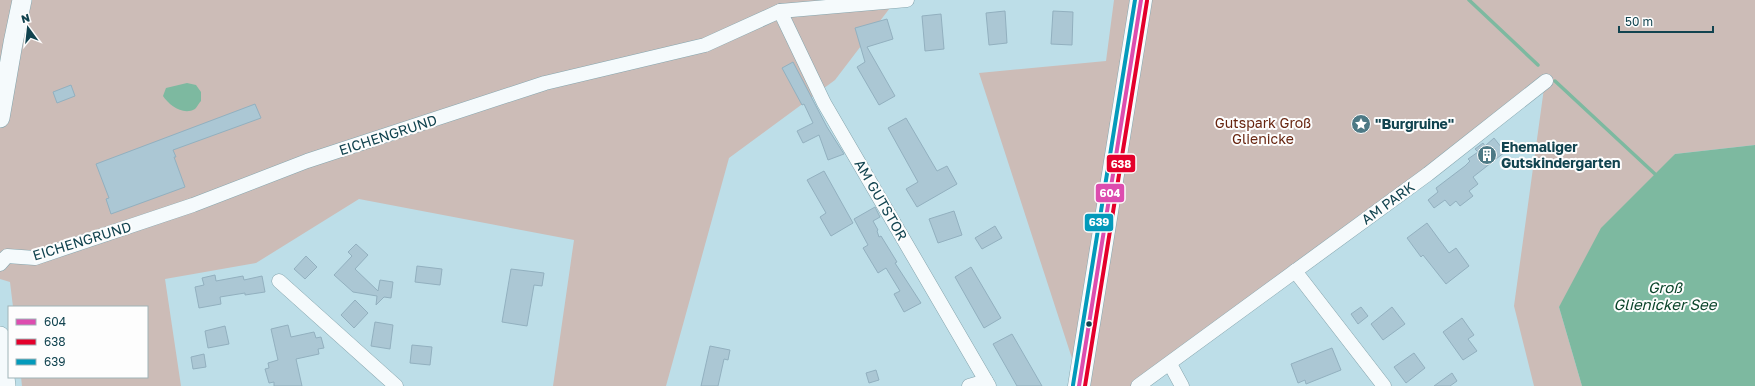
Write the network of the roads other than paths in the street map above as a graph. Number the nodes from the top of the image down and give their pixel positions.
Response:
1 (22, 0) edge
2 (907, 0) edge
3 (1142, 0) edge
4 (780, 11) junction
5 (1546, 81) dead end
6 (0, 118) edge
7 (0, 264) edge
8 (1295, 271) junction
9 (279, 281) dead end
10 (0, 336) edge
11 (1170, 364) junction
12 (988, 383) edge
13 (6, 386) edge
14 (396, 386) edge
15 (969, 386) edge
16 (1079, 386) edge
17 (1138, 386) edge
18 (1182, 386) edge
19 (1384, 386) edge

1 - 6 main road
2 - 4 street
3 - 16 main road
4 - 7 street, EICHENGRUND
4 - 12 street, AM GUTSTOR
5 - 8 street, AM PARK
8 - 11 street, AM PARK
8 - 19 street
9 - 14 street
10 - 13 main road
11 - 17 street, AM PARK
11 - 18 street
12 - 15 street

